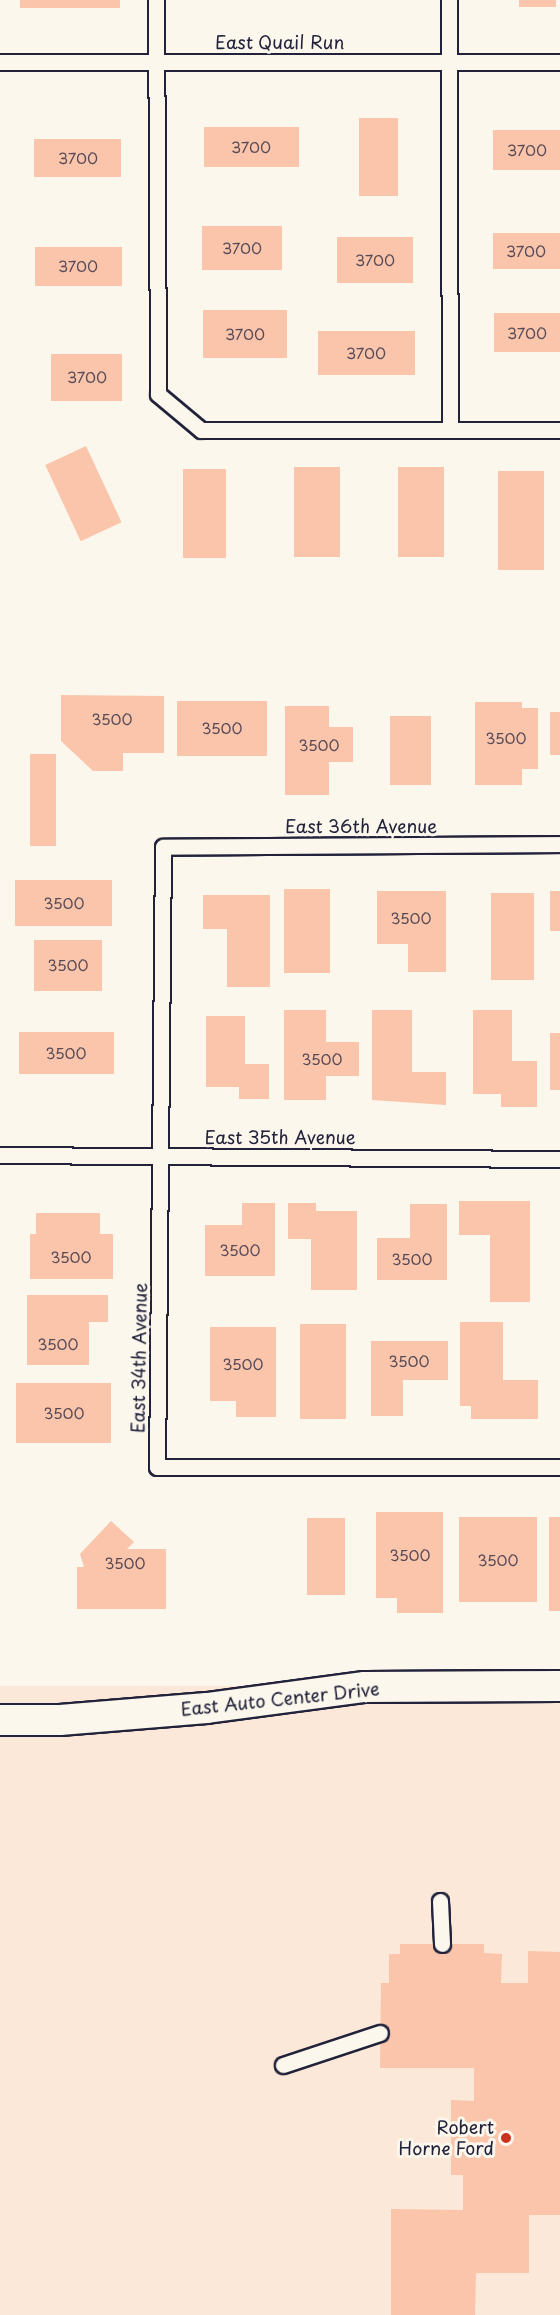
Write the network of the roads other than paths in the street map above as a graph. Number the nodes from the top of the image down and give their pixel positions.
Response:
1 (156, 0) edge
2 (449, 0) edge
3 (0, 62) edge
4 (156, 62) junction
5 (448, 62) junction
6 (560, 62) edge
7 (450, 430) junction
8 (560, 430) edge
9 (560, 844) edge
10 (163, 847) joint
11 (0, 1155) edge
12 (161, 1156) junction
13 (560, 1158) edge
14 (560, 1467) edge
15 (560, 1686) edge
16 (0, 1720) edge
17 (440, 1901) dead end
18 (442, 1944) dead end
19 (380, 2033) dead end
20 (283, 2065) dead end

1 - 4 lane
2 - 5 lane
3 - 4 lane, East Quail Run
4 - 5 lane, East Quail Run
4 - 7 lane
5 - 6 lane, East Quail Run
5 - 7 lane
7 - 8 lane
9 - 10 lane, East 36th Avenue
10 - 12 lane, East 34th Avenue
11 - 12 lane, East 35th Avenue
12 - 13 lane, East 35th Avenue
12 - 14 lane, East 34th Avenue
15 - 16 street, East Auto Center Drive
17 - 18 lane
19 - 20 lane

